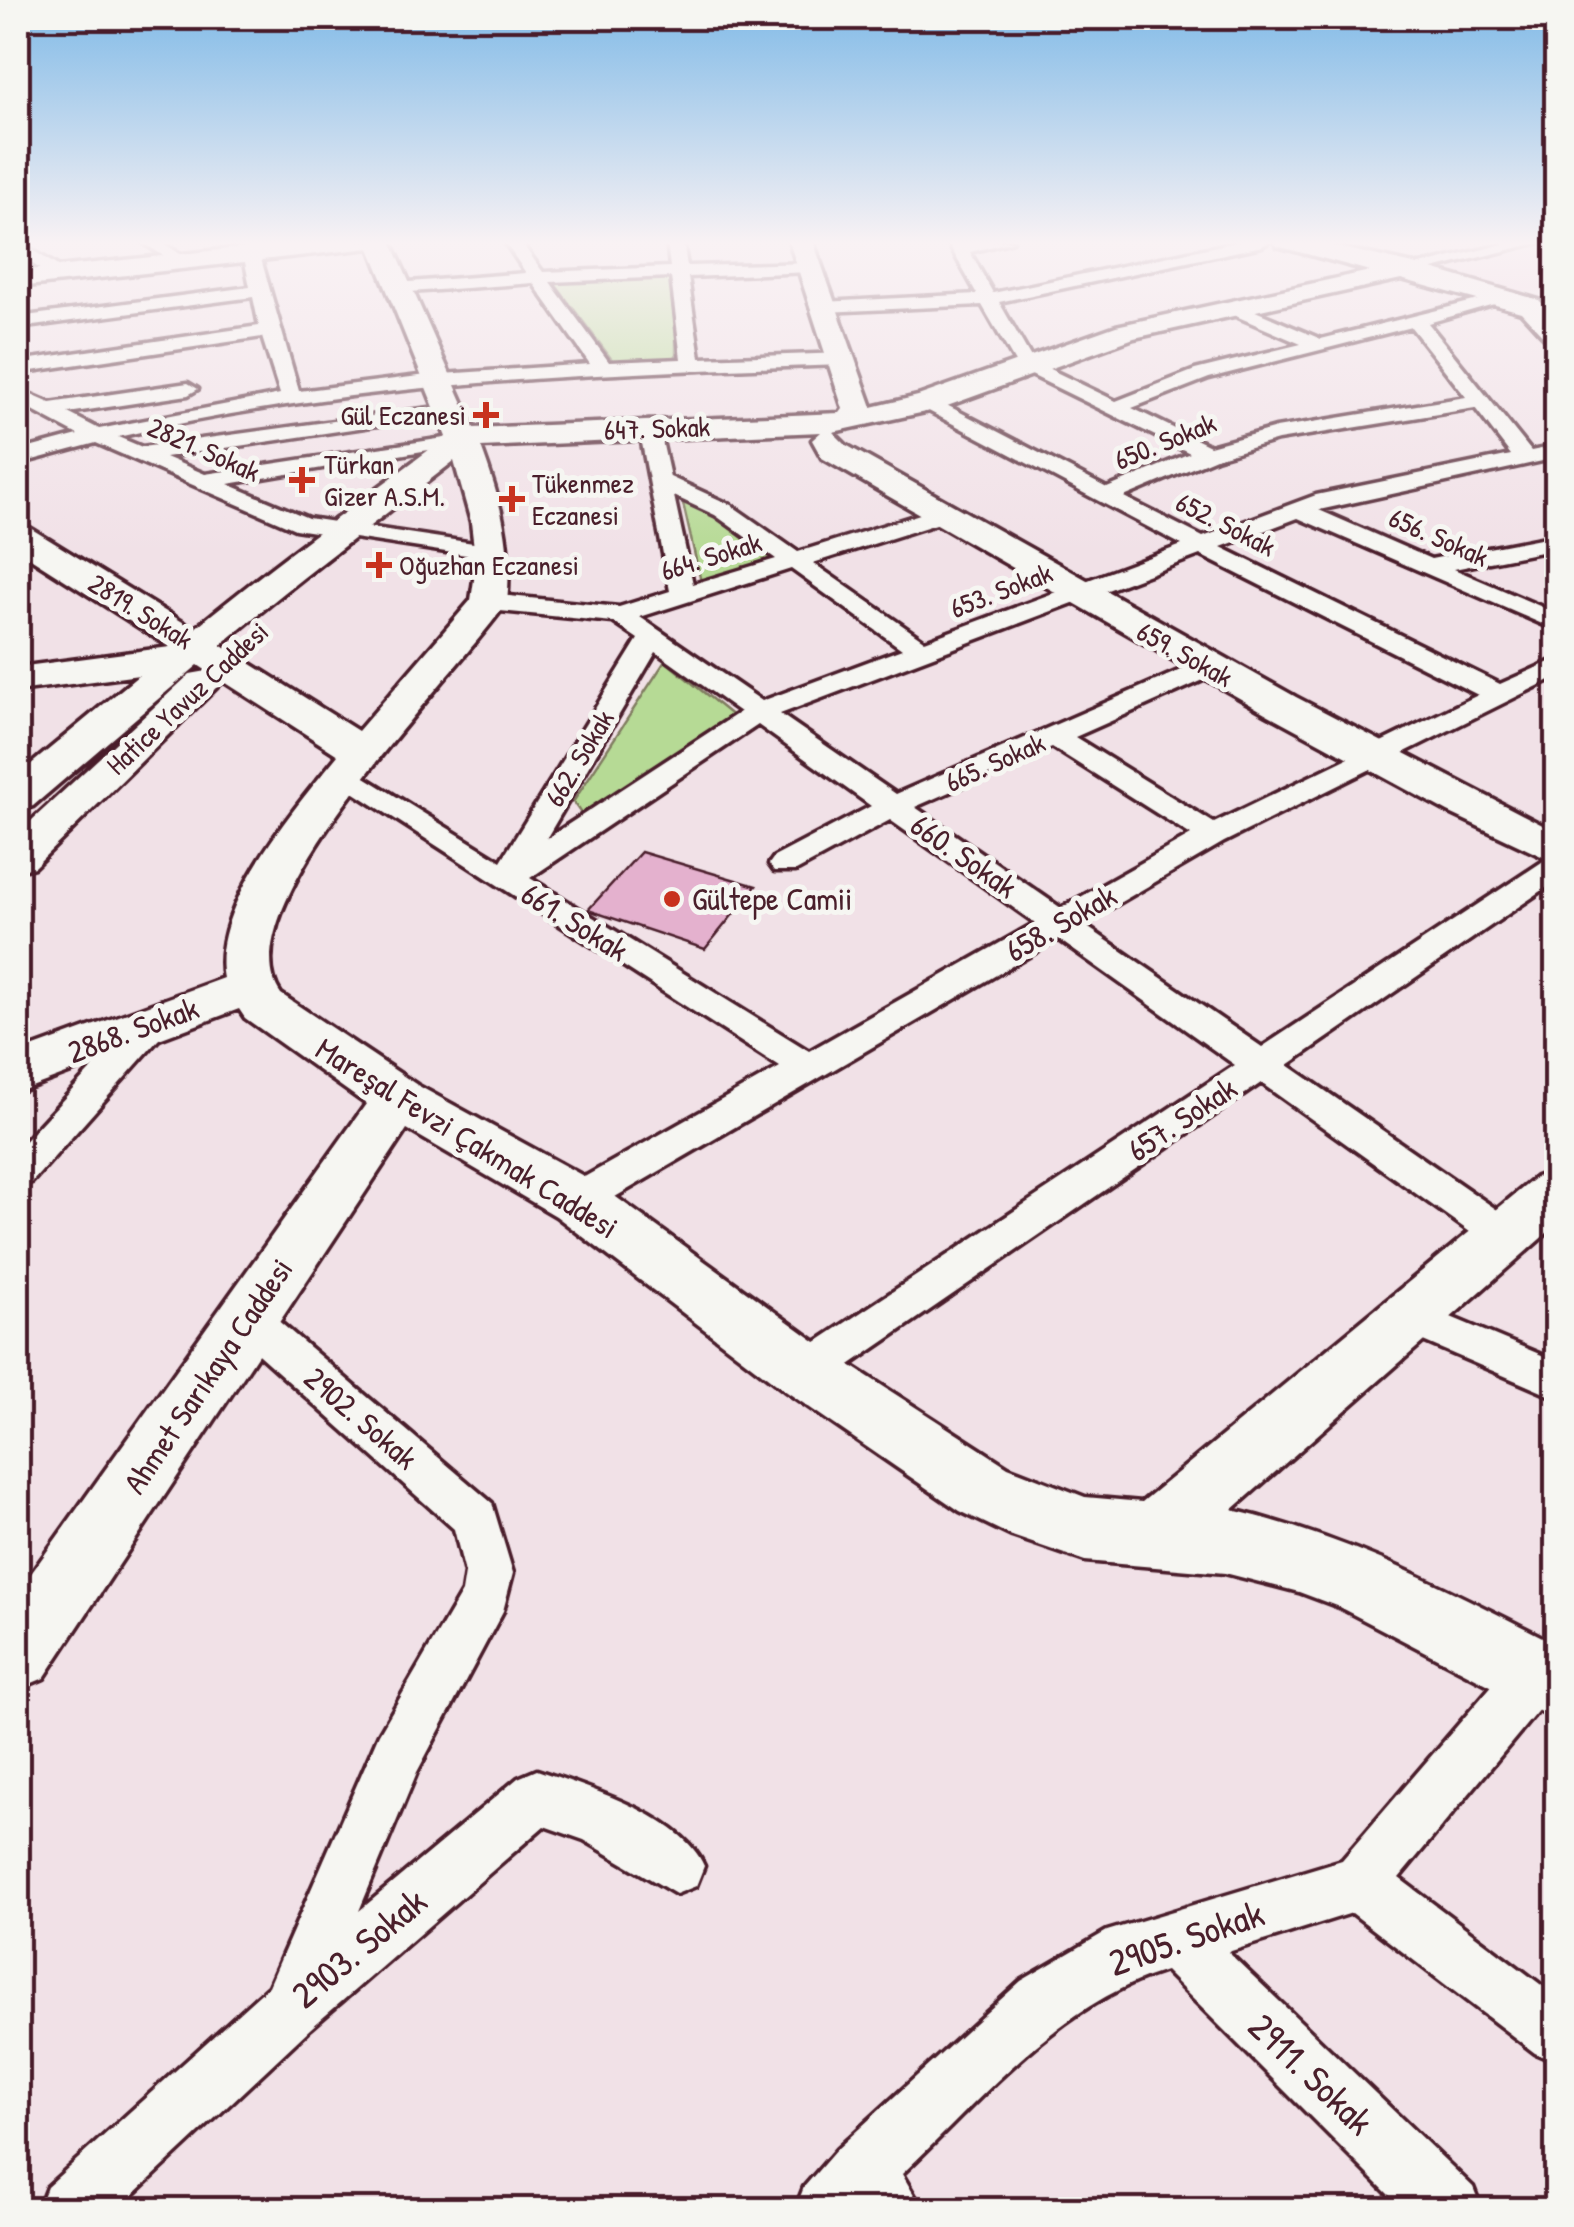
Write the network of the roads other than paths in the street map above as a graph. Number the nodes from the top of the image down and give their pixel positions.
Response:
1 (168, 345) edge
2 (271, 345) edge
3 (423, 345) edge
4 (586, 345) edge
5 (689, 345) edge
6 (839, 345) edge
7 (1015, 345) edge
8 (1087, 345) edge
9 (1320, 345) edge
10 (1436, 345) edge
11 (845, 359) junction
12 (691, 364) junction
13 (1026, 365) junction
14 (18, 367) edge
15 (604, 369) junction
16 (211, 386) dead end
17 (18, 395) edge
18 (292, 398) junction
19 (1480, 401) junction
20 (928, 403) junction
21 (1115, 408) junction
22 (46, 410) junction
23 (452, 410) junction
24 (649, 427) junction
25 (838, 431) junction
26 (93, 434) junction
27 (1556, 452) edge
28 (1208, 453) junction
29 (141, 454) junction
30 (18, 458) edge
31 (1525, 458) junction
32 (659, 480) junction
33 (202, 482) junction
34 (1109, 496) junction
35 (1297, 509) junction
36 (944, 514) junction
37 (342, 532) junction
38 (21, 539) edge
39 (1556, 542) edge
40 (1201, 546) junction
41 (796, 562) junction
42 (1430, 566) junction
43 (491, 577) junction
44 (1077, 593) junction
45 (683, 596) junction
46 (620, 615) junction
47 (1556, 622) edge
48 (652, 637) junction
49 (192, 650) junction
50 (18, 651) edge
51 (922, 651) junction
52 (1556, 667) edge
53 (1208, 668) junction
54 (18, 679) edge
55 (1500, 695) junction
56 (759, 712) junction
57 (1054, 736) junction
58 (1372, 758) junction
59 (355, 765) junction
60 (21, 791) edge
61 (892, 806) junction
62 (1213, 835) junction
63 (1556, 849) edge
64 (18, 857) edge
65 (785, 864) dead end
66 (1556, 867) edge
67 (507, 879) junction
68 (1061, 924) junction
69 (248, 987) junction
70 (154, 1023) junction
71 (806, 1066) junction
72 (1262, 1066) junction
73 (18, 1073) edge
74 (398, 1099) junction
75 (18, 1172) edge
76 (1556, 1192) edge
77 (577, 1200) junction
78 (1505, 1236) junction
79 (1410, 1317) junction
80 (248, 1319) junction
81 (807, 1371) junction
82 (1556, 1380) edge
83 (1156, 1533) junction
84 (18, 1653) edge
85 (1546, 1677) edge
86 (676, 1866) dead end
87 (1359, 1883) junction
88 (1173, 1939) junction
89 (290, 2007) junction
90 (1556, 2032) edge
91 (859, 2197) edge
92 (70, 2210) edge
93 (1450, 2210) edge

1 - 14 street
2 - 18 street
3 - 23 street
4 - 15 street
5 - 12 street
6 - 11 street
7 - 13 street
8 - 13 street, 647. Sokak
9 - 21 street
10 - 19 street
11 - 12 street
11 - 25 street
12 - 15 street
13 - 20 street, 647. Sokak
13 - 21 street
15 - 23 street
16 - 22 street
17 - 22 street, 2821. Sokak
18 - 23 street
18 - 26 street
19 - 28 street, 650. Sokak
19 - 31 street
20 - 25 street, 647. Sokak
20 - 34 street, 652. Sokak
21 - 28 street
22 - 26 street, 2821. Sokak
23 - 24 street, 647. Sokak
23 - 29 street
23 - 33 street
23 - 37 street
23 - 43 street
24 - 25 street, 647. Sokak
24 - 32 street
25 - 36 street, 659. Sokak
26 - 29 street, 2821. Sokak
26 - 30 street
27 - 31 street, 653. Sokak
28 - 34 street, 650. Sokak
29 - 33 street, 2821. Sokak
31 - 35 street, 653. Sokak
32 - 41 street
32 - 45 street
33 - 37 street, 2821. Sokak
34 - 40 street, 652. Sokak
35 - 40 street, 653. Sokak
35 - 42 street, 656. Sokak
36 - 41 street, 664. Sokak
36 - 44 street, 659. Sokak
37 - 43 street, 2821. Sokak
37 - 49 street, Hatice Yavuz Caddesi
38 - 49 street, 2819. Sokak
39 - 42 street
40 - 44 street, 653. Sokak
40 - 55 street, 652. Sokak
41 - 45 street, 664. Sokak
41 - 51 street
42 - 47 street, 656. Sokak
43 - 46 street, 664. Sokak
43 - 59 street
44 - 51 street, 653. Sokak
44 - 53 street, 659. Sokak
45 - 46 street, 664. Sokak
46 - 48 street, 660. Sokak
48 - 56 street, 660. Sokak
48 - 67 street, 662. Sokak
49 - 50 street
49 - 54 street
49 - 59 street, 2819. Sokak
49 - 60 street
49 - 64 street, Hatice Yavuz Caddesi
51 - 56 street, 653. Sokak
52 - 55 street, 658. Sokak
53 - 57 street, 665. Sokak
53 - 58 street, 659. Sokak
55 - 58 street, 658. Sokak
56 - 61 street, 660. Sokak
56 - 67 street, 653. Sokak
57 - 61 street, 665. Sokak
57 - 62 street
58 - 62 street, 658. Sokak
58 - 63 street, 659. Sokak
59 - 67 street, 661. Sokak
59 - 69 street
61 - 65 street, 665. Sokak
61 - 68 street, 660. Sokak
62 - 68 street, 658. Sokak
66 - 72 street, 657. Sokak
67 - 71 street, 661. Sokak
68 - 71 street, 658. Sokak
68 - 72 street, 660. Sokak
69 - 70 street, 2868. Sokak
69 - 74 street, Mareşal Fevzi Çakmak Caddesi
70 - 73 street, 2868. Sokak
70 - 75 street
71 - 77 street, 658. Sokak
72 - 78 street, 660. Sokak
72 - 81 street, 657. Sokak
74 - 77 street, Mareşal Fevzi Çakmak Caddesi
74 - 80 street, Ahmet Sarıkaya Caddesi
76 - 78 street
77 - 81 street, Mareşal Fevzi Çakmak Caddesi
78 - 79 street
79 - 82 street
79 - 83 street
80 - 84 street, Ahmet Sarıkaya Caddesi
80 - 89 street, 2902. Sokak
81 - 83 street, Mareşal Fevzi Çakmak Caddesi
83 - 85 street, Mareşal Fevzi Çakmak Caddesi
85 - 87 street
86 - 89 street, 2903. Sokak
87 - 88 street, 2905. Sokak
87 - 90 street
88 - 91 street, 2905. Sokak
88 - 93 street, 2911. Sokak
89 - 92 street, 2903. Sokak

